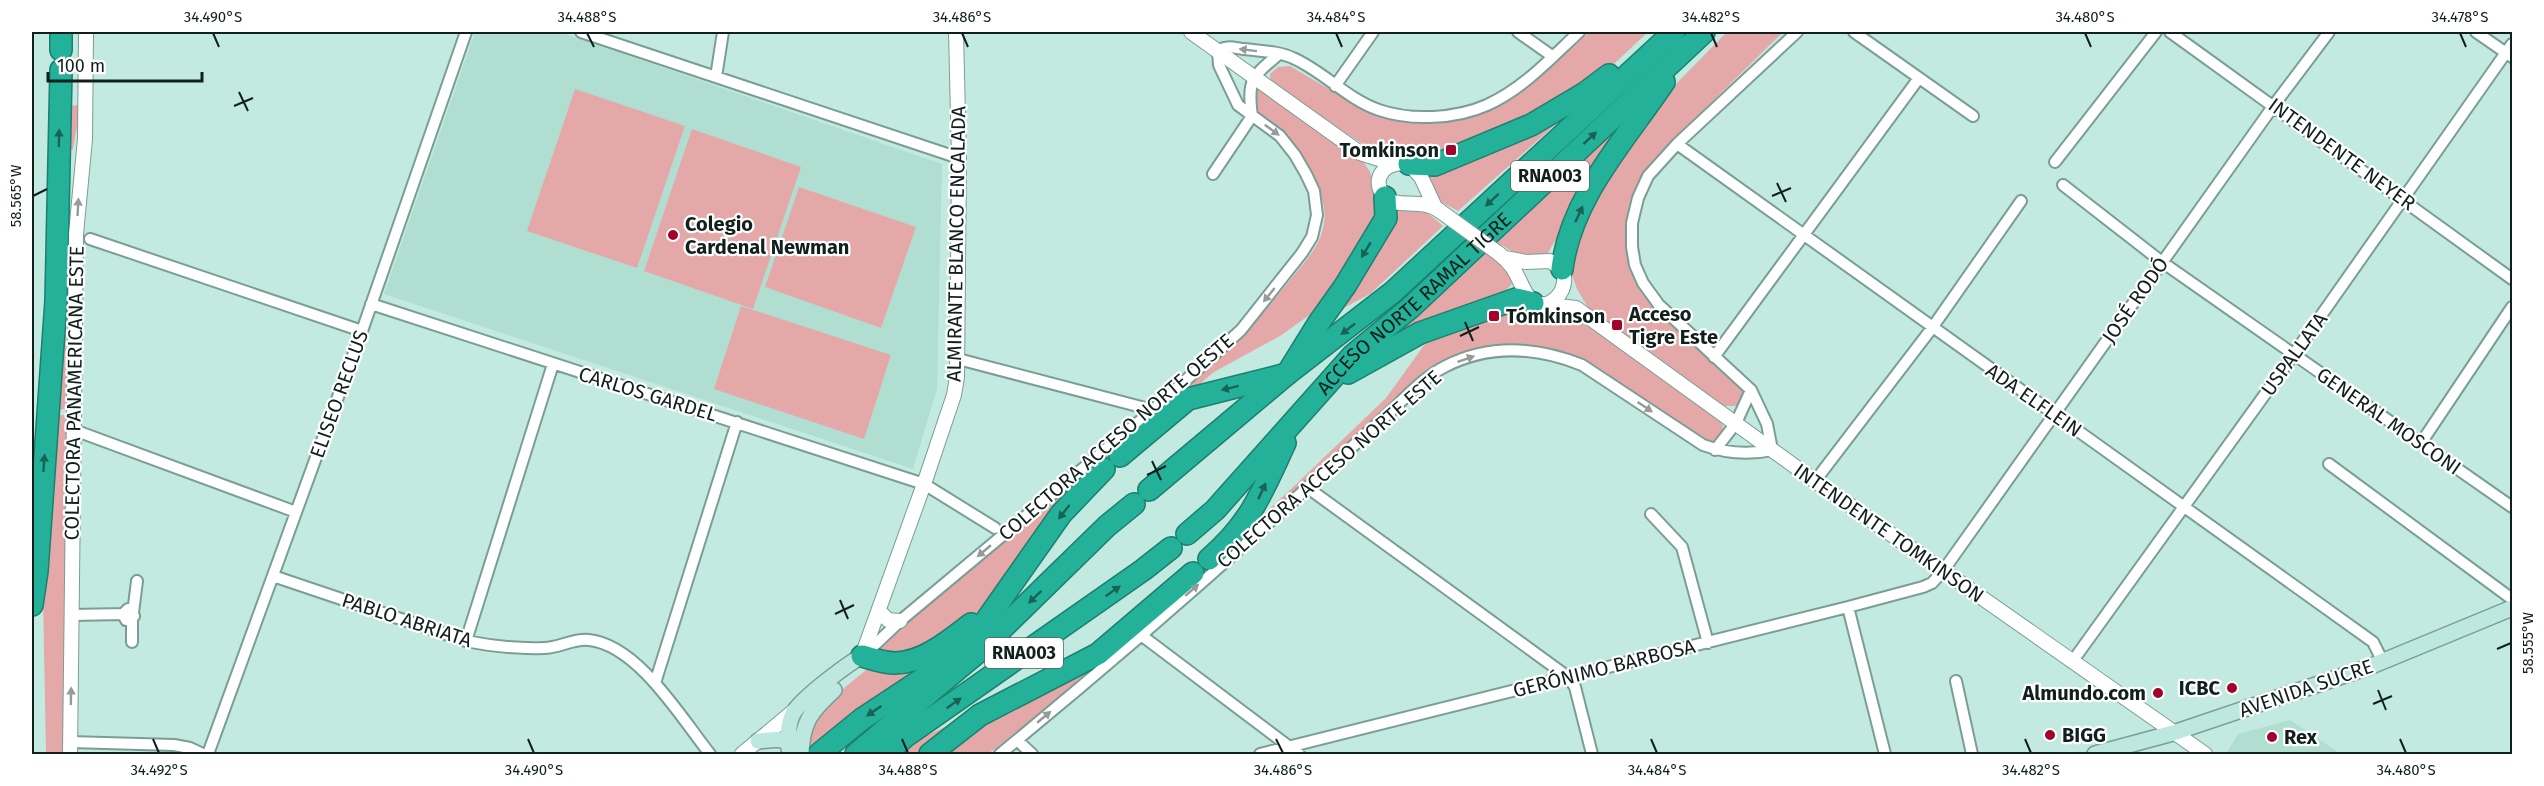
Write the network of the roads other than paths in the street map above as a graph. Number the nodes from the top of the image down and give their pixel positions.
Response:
1 (86, 32) edge
2 (466, 32) edge
3 (581, 32) edge
4 (723, 32) edge
5 (956, 32) edge
6 (1191, 32) edge
7 (1373, 32) edge
8 (1518, 32) edge
9 (1579, 32) edge
10 (1667, 32) edge
11 (1797, 32) edge
12 (1854, 32) edge
13 (2156, 32) edge
14 (2170, 32) edge
15 (2329, 32) edge
16 (2476, 32) edge
17 (1689, 36) edge
18 (61, 51) edge
19 (1218, 51) junction
20 (2510, 51) edge
21 (1279, 54) junction
22 (1552, 56) junction
23 (716, 77) junction
24 (1253, 77) junction
25 (1919, 78) junction
26 (1335, 86) junction
27 (2274, 105) junction
28 (1252, 116) junction
29 (1973, 116) dead end
30 (1677, 144) junction
31 (1360, 153) junction
32 (959, 158) junction
33 (2055, 162) dead end
34 (1401, 164) junction
35 (1213, 174) dead end
36 (2063, 185) dead end
37 (1382, 188) junction
38 (2404, 199) junction
39 (2021, 201) dead end
40 (1438, 209) junction
41 (1803, 235) junction
42 (90, 238) dead end
43 (1502, 255) junction
44 (2162, 262) junction
45 (1563, 275) junction
46 (2512, 279) edge
47 (1540, 303) junction
48 (371, 304) junction
49 (2512, 307) edge
50 (1576, 308) junction
51 (1932, 328) junction
52 (362, 331) junction
53 (2294, 354) junction
54 (1714, 357) junction
55 (958, 359) junction
56 (553, 364) junction
57 (1287, 374) junction
58 (1751, 390) junction
59 (1316, 396) junction
60 (1153, 410) junction
61 (2056, 415) junction
62 (737, 422) junction
63 (1294, 423) junction
64 (1736, 423) junction
65 (74, 430) junction
66 (2421, 442) junction
67 (1715, 450) junction
68 (1772, 450) junction
69 (2329, 464) dead end
70 (1815, 482) junction
71 (924, 484) junction
72 (1308, 488) junction
73 (2512, 507) edge
74 (2183, 508) junction
75 (296, 512) junction
76 (1651, 514) dead end
77 (995, 528) dead end
78 (1943, 571) junction
79 (273, 576) junction
80 (137, 581) dead end
81 (1010, 589) junction
82 (2512, 599) edge
83 (32, 605) edge
84 (1848, 607) junction
85 (2512, 608) edge
86 (879, 611) junction
87 (72, 615) junction
88 (129, 615) junction
89 (900, 621) junction
90 (1141, 635) junction
91 (466, 641) junction
92 (132, 642) dead end
93 (1708, 643) junction
94 (862, 656) junction
95 (2072, 662) junction
96 (2383, 662) junction
97 (1568, 676) junction
98 (1956, 681) dead end
99 (655, 682) junction
100 (795, 710) junction
101 (2173, 733) junction
102 (1017, 740) junction
103 (758, 741) junction
104 (789, 747) edge
105 (1290, 747) junction
106 (70, 748) edge
107 (821, 752) edge
108 (203, 754) edge
109 (208, 754) edge
110 (710, 754) edge
111 (742, 754) edge
112 (801, 754) edge
113 (856, 754) edge
114 (885, 754) edge
115 (930, 754) edge
116 (1000, 754) edge
117 (1032, 754) edge
118 (1260, 754) edge
119 (1299, 754) edge
120 (1592, 754) edge
121 (1885, 754) edge
122 (1972, 754) edge
123 (2095, 754) edge
124 (2205, 754) edge

65 -> 1 street, COLECTORA PANAMERICANA ESTE
2 - 48 street, ELISEO RECLUS
3 - 23 street
4 - 23 street
5 - 32 street, ALMIRANTE BLANCO ENCALADA
6 - 19 street
7 - 26 street
8 - 22 street
9 - 22 street
10 - 34 highway
11 - 30 street
12 - 25 street
13 - 33 street
14 - 27 street, INTENDENTE NEYER
15 - 27 street, JOSÉ RODÓ
16 - 20 street
45 -> 17 highway
17 -> 57 highway, ACCESO NORTE RAMAL TIGRE / RNA003
59 -> 17 highway, ACCESO NORTE RAMAL TIGRE / RNA003
83 -> 18 highway
21 -> 19 street
19 - 24 street
19 - 28 street, COLECTORA ACCESO NORTE OESTE
20 - 38 street, USPALLATA
21 - 24 street
21 - 26 street
22 - 26 street
23 - 32 street
24 - 28 street
24 - 31 street
25 - 29 street
25 - 41 street
27 - 38 street, INTENDENTE NEYER
27 - 44 street, JOSÉ RODÓ
28 - 35 street
28 -> 60 street, COLECTORA ACCESO NORTE OESTE
30 - 41 street, ADA ELFLEIN
30 - 54 street
31 - 34 street
31 - 37 street
32 - 55 street, ALMIRANTE BLANCO ENCALADA
34 - 37 street
34 - 40 street
36 - 44 street, GENERAL MOSCONI
37 - 40 street
37 -> 57 highway
38 - 46 street, INTENDENTE NEYER
38 - 53 street, USPALLATA
39 - 51 street
40 - 43 street, bridge
41 - 51 street, ADA ELFLEIN
41 - 54 street
42 - 52 street
43 - 45 street
43 - 47 street
44 - 53 street, GENERAL MOSCONI
44 - 61 street, JOSÉ RODÓ
45 - 47 street
45 - 50 street
47 - 50 street, INTENDENTE TOMKINSON
47 - 59 highway
48 - 52 street, ELISEO RECLUS
48 - 56 street, CARLOS GARDEL
49 - 66 street
50 - 64 street, INTENDENTE TOMKINSON
51 - 61 street, ADA ELFLEIN
51 - 70 street
52 - 75 street, ELISEO RECLUS
53 - 66 street, GENERAL MOSCONI
53 - 74 street, USPALLATA
54 - 58 street
55 - 60 street
55 - 71 street, ALMIRANTE BLANCO ENCALADA
56 - 62 street, CARLOS GARDEL
56 - 91 street
57 -> 81 highway
57 -> 113 highway, ACCESO NORTE RAMAL TIGRE / RNA003
58 - 64 street
58 - 68 street
59 - 63 highway, ACCESO NORTE RAMAL TIGRE / RNA003
60 -> 89 street, COLECTORA ACCESO NORTE OESTE
61 - 74 street, ADA ELFLEIN
61 - 78 street, JOSÉ RODÓ
62 - 71 street, CARLOS GARDEL
62 - 99 street
114 -> 63 highway, ACCESO NORTE RAMAL TIGRE / RNA003
115 -> 63 highway
64 - 67 street
64 - 68 street, INTENDENTE TOMKINSON
65 - 75 street
65 - 87 street, COLECTORA PANAMERICANA ESTE
66 - 73 street, GENERAL MOSCONI
67 - 68 street, COLECTORA ACCESO NORTE ESTE
72 -> 67 street, COLECTORA ACCESO NORTE ESTE
68 - 70 street, INTENDENTE TOMKINSON
69 - 82 street
70 - 78 street, INTENDENTE TOMKINSON
71 - 77 street, CARLOS GARDEL
71 - 86 street, ALMIRANTE BLANCO ENCALADA
90 -> 72 street, COLECTORA ACCESO NORTE ESTE
72 - 97 street
74 - 95 street, USPALLATA
74 - 96 street, ADA ELFLEIN
75 - 79 street, ELISEO RECLUS
76 - 93 street
78 - 84 street, GERÓNIMO BARBOSA
78 - 95 street, INTENDENTE TOMKINSON
79 - 91 street, PABLO ABRIATA
79 - 109 street, ELISEO RECLUS
80 - 88 street
81 - 94 highway
81 -> 107 highway
84 - 93 street, GERÓNIMO BARBOSA
84 - 121 street
85 - 96 main road, AVENIDA SUCRE
86 - 89 street
86 - 94 street, ALMIRANTE BLANCO ENCALADA
87 - 88 street
106 -> 87 street, COLECTORA PANAMERICANA ESTE
88 - 92 street
89 - 94 street, COLECTORA ACCESO NORTE OESTE
102 -> 90 street, COLECTORA ACCESO NORTE ESTE
90 - 105 street
91 - 99 street, PABLO ABRIATA
93 - 97 street, GERÓNIMO BARBOSA
94 - 100 main road
94 - 112 main road, ALMIRANTE BLANCO ENCALADA
95 - 101 street, INTENDENTE TOMKINSON
96 - 101 main road, AVENIDA SUCRE
97 - 105 street, GERÓNIMO BARBOSA
97 - 120 street
98 - 122 street
99 - 110 street, PABLO ABRIATA
100 - 103 street
100 - 104 main road
101 - 123 main road, AVENIDA SUCRE
101 - 124 street, INTENDENTE TOMKINSON
102 - 116 street, COLECTORA ACCESO NORTE ESTE
102 - 117 street
103 - 104 main road
103 - 111 street
104 - 112 main road
105 - 118 street, GERÓNIMO BARBOSA
105 - 119 street
106 - 108 street

